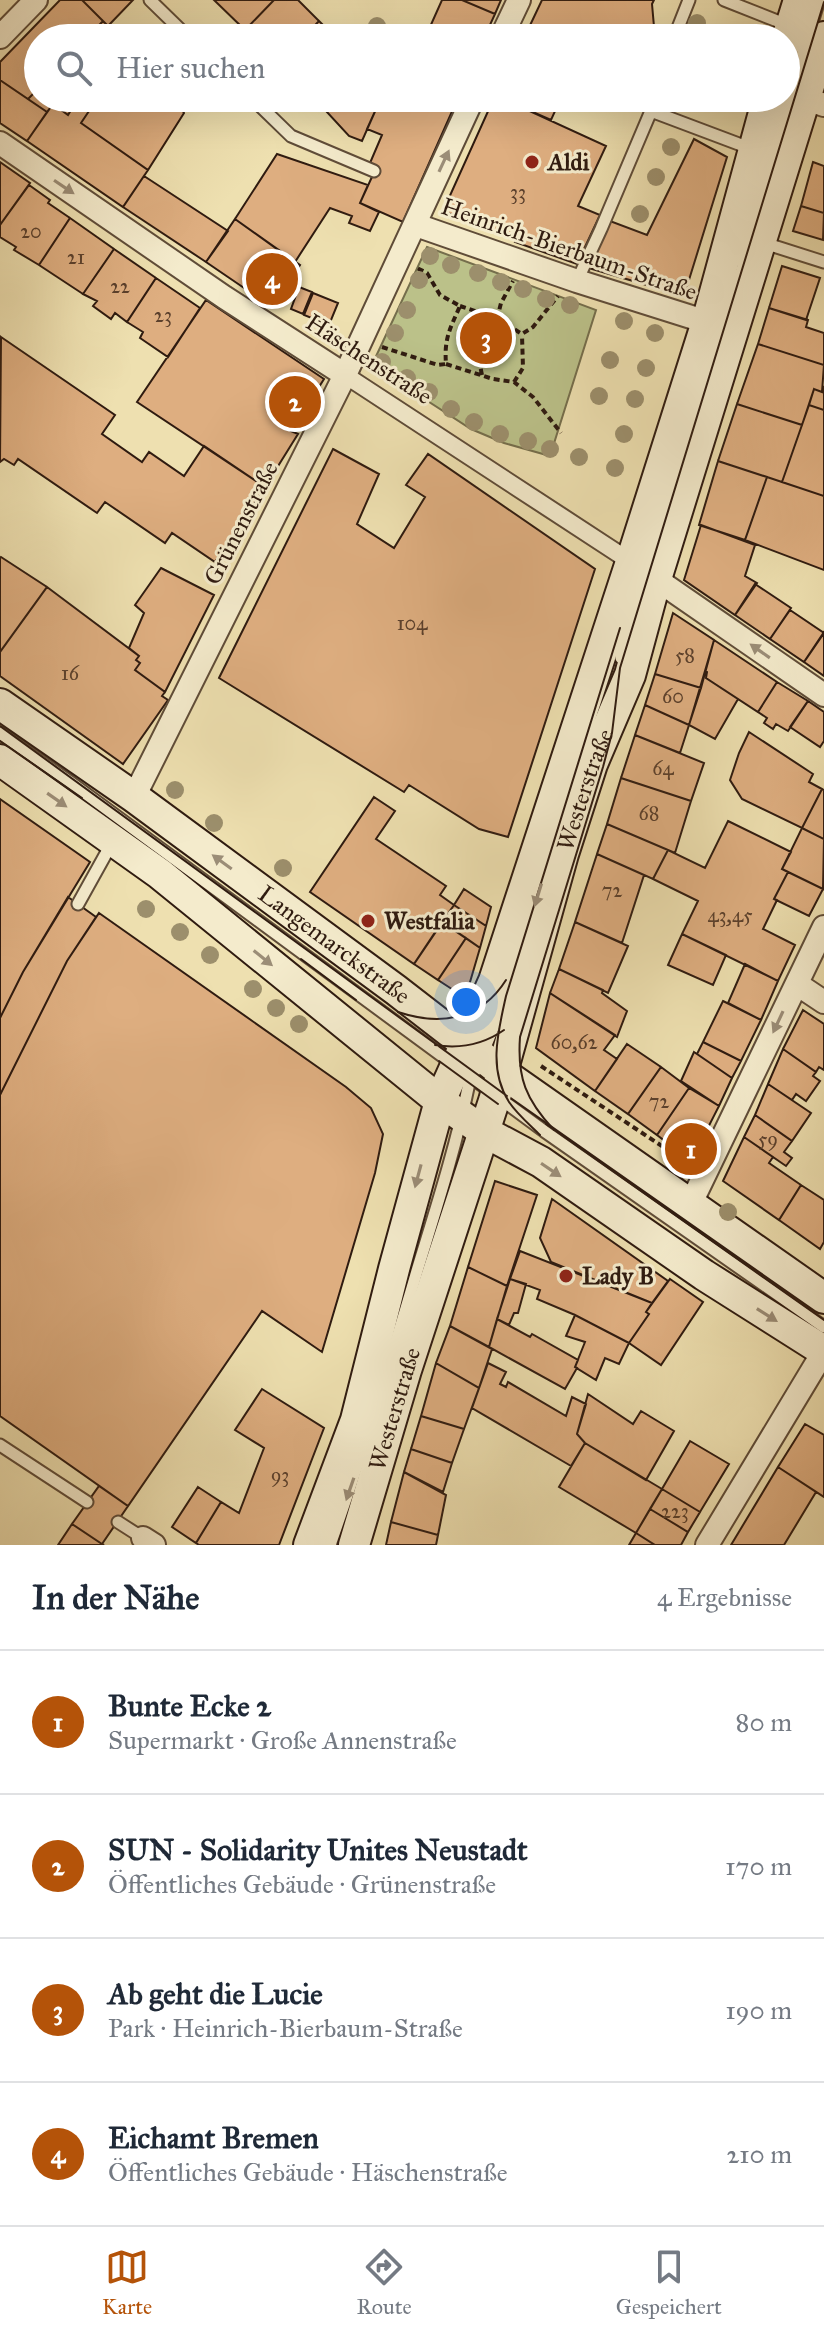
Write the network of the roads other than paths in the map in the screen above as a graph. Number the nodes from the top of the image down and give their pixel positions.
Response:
1 (36, 0) edge
2 (150, 0) edge
3 (519, 0) edge
4 (689, 0) edge
5 (724, 0) edge
6 (819, 0) edge
7 (792, 23) edge
8 (175, 24) edge
9 (508, 24) edge
10 (680, 24) edge
11 (0, 37) edge
12 (824, 37) edge
13 (800, 77) edge
14 (800, 87) edge
15 (266, 112) edge
16 (466, 112) edge
17 (651, 112) edge
18 (654, 112) edge
19 (783, 112) edge
20 (790, 112) edge
21 (791, 112) edge
22 (0, 143) edge
23 (753, 149) junction
24 (374, 171) dead end
25 (416, 225) junction
26 (759, 241) junction
27 (824, 262) edge
28 (737, 266) dead end
29 (571, 279) junction
30 (713, 330) junction
31 (345, 375) junction
32 (644, 571) junction
33 (624, 635) junction
34 (824, 695) edge
35 (0, 704) edge
36 (614, 711) junction
37 (0, 733) edge
38 (580, 759) dead end
39 (0, 760) edge
40 (134, 797) junction
41 (566, 804) dead end
42 (113, 840) junction
43 (543, 878) dead end
44 (78, 904) dead end
45 (531, 919) dead end
46 (824, 927) edge
47 (797, 984) junction
48 (824, 1002) edge
49 (478, 1068) junction
50 (462, 1117) junction
51 (691, 1203) junction
52 (824, 1298) edge
53 (824, 1327) edge
54 (824, 1351) edge
55 (0, 1445) edge
56 (87, 1502) dead end
57 (118, 1522) dead end
58 (149, 1542) edge
59 (309, 1545) edge
60 (330, 1545) edge
61 (354, 1545) edge
62 (707, 1545) edge

1 - 11 street
2 - 8 lane
3 - 9 street
4 - 10 lane
5 - 7 lane
6 - 13 lane
12 - 14 main road, Westerstraße
15 - 24 lane
25 -> 16 street, Grünenstraße
17 - 29 lane
18 - 23 lane
19 - 23 main road, Westerstraße
20 - 28 lane
21 - 26 main road, Westerstraße
22 -> 31 street, Häschenstraße
23 - 30 main road, Westerstraße
25 - 29 street, Heinrich-Bierbaum-Straße
25 - 31 street, Grünenstraße
26 - 27 lane
26 - 32 main road, Westerstraße
29 - 30 street, Heinrich-Bierbaum-Straße
30 - 32 main road, Westerstraße
31 - 32 street, Häschenstraße
31 - 40 street, Grünenstraße
32 - 33 lane
34 -> 32 street
32 - 36 main road, Westerstraße
32 - 49 main road, Westerstraße
33 - 36 lane
33 - 38 lane
35 - 40 main road, Langemarckstraße
49 -> 36 main road, Westerstraße
37 - 49 lane
39 -> 42 main road
49 -> 40 main road, Langemarckstraße
41 - 43 lane
42 - 44 lane
42 -> 50 main road
45 - 49 lane
46 - 47 street
47 - 48 street
47 -> 51 street
49 - 50 main road, Westerstraße
49 - 50 main road, Westerstraße
49 - 51 main road, Langemarckstraße
49 - 53 lane
50 -> 54 main road
50 -> 59 main road, Westerstraße
50 -> 60 lane
50 - 61 main road, Westerstraße
51 - 52 main road, Langemarckstraße
54 - 62 street
55 - 56 lane
57 - 58 lane

